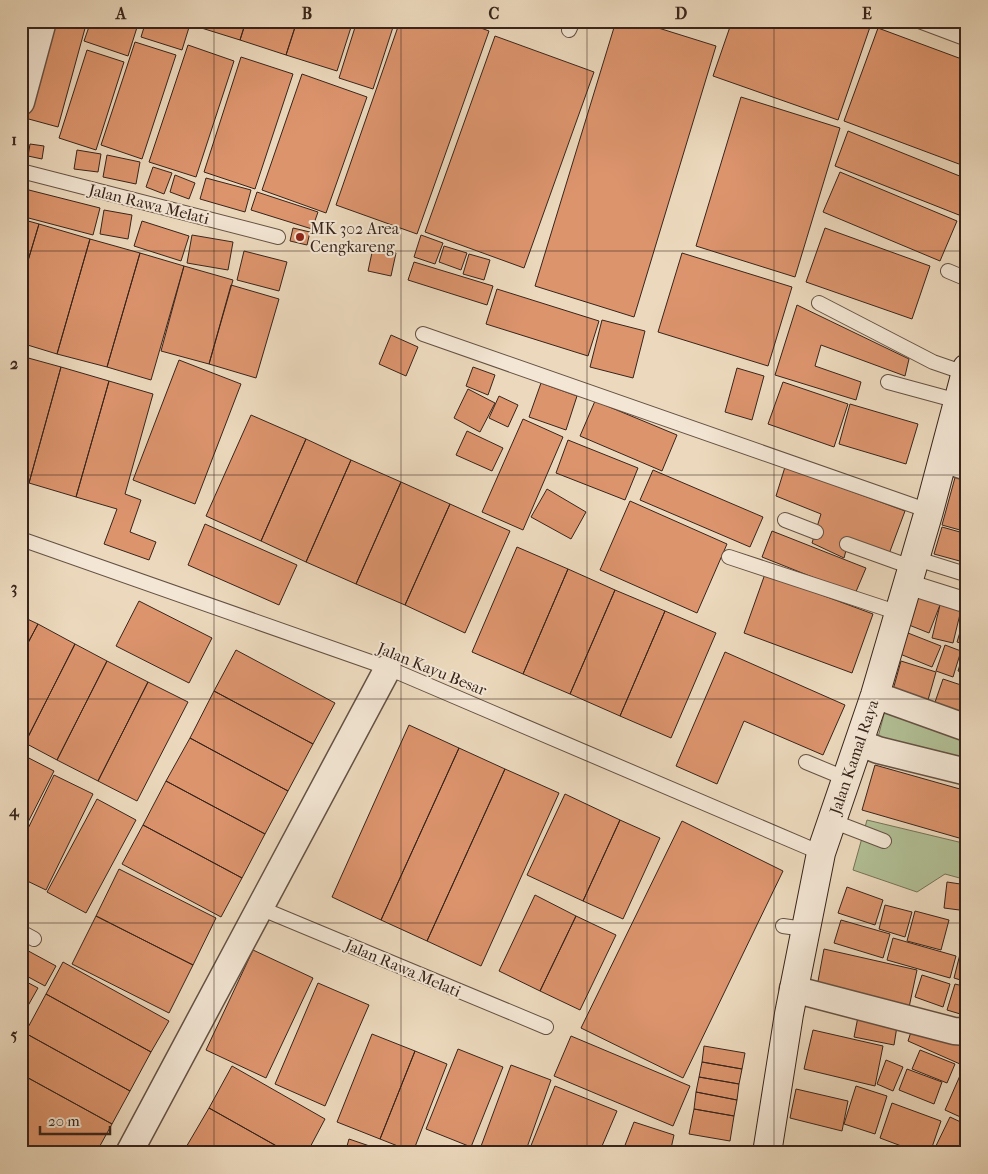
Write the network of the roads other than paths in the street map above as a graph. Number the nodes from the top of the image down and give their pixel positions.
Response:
1 (43, 21) edge
2 (919, 21) edge
3 (967, 39) edge
4 (21, 102) edge
5 (21, 171) edge
6 (278, 237) dead end
7 (948, 271) dead end
8 (967, 279) edge
9 (819, 303) dead end
10 (423, 334) dead end
11 (966, 370) edge
12 (888, 382) dead end
13 (958, 400) junction
14 (955, 463) edge
15 (929, 511) junction
16 (785, 520) dead end
17 (816, 532) dead end
18 (21, 539) edge
19 (848, 544) dead end
20 (729, 557) dead end
21 (911, 569) junction
22 (962, 573) dead end
23 (961, 601) dead end
24 (899, 613) junction
25 (388, 668) junction
26 (875, 695) junction
27 (967, 728) edge
28 (860, 743) junction
29 (806, 762) dead end
30 (967, 772) edge
31 (847, 779) junction
32 (832, 821) junction
33 (884, 841) dead end
34 (821, 853) junction
35 (260, 908) junction
36 (21, 932) edge
37 (34, 939) dead end
38 (794, 990) junction
39 (546, 1027) dead end
40 (967, 1032) edge
41 (129, 1153) edge
42 (767, 1153) edge

1 - 4 street
2 - 3 lane
5 - 6 lane, Jalan Rawa Melati
7 - 8 lane
9 - 11 lane
10 - 15 lane
11 - 13 main road, Jalan Kamal Raya
12 - 13 lane
13 - 14 main road, Jalan Kamal Raya
14 - 15 main road, Jalan Kamal Raya
15 - 21 main road, Jalan Kamal Raya
16 - 17 lane
18 - 25 lane, Jalan Kayu Besar
19 - 21 lane
20 - 24 lane
21 - 22 lane
21 - 23 street
21 - 24 main road, Jalan Kamal Raya
24 - 26 main road, Jalan Kamal Raya
25 - 34 lane, Jalan Kayu Besar
25 - 35 street
26 - 27 street
26 - 28 main road, Jalan Kamal Raya
28 - 30 street
28 - 31 main road, Jalan Kamal Raya
29 - 31 lane
31 - 32 main road, Jalan Kamal Raya
32 - 33 lane
32 - 34 main road, Jalan Kamal Raya
34 - 38 main road, Jalan Kamal Raya
35 - 39 lane, Jalan Rawa Melati
35 - 41 street
36 - 37 lane
38 - 40 street
38 - 42 main road, Jalan Kamal Raya

